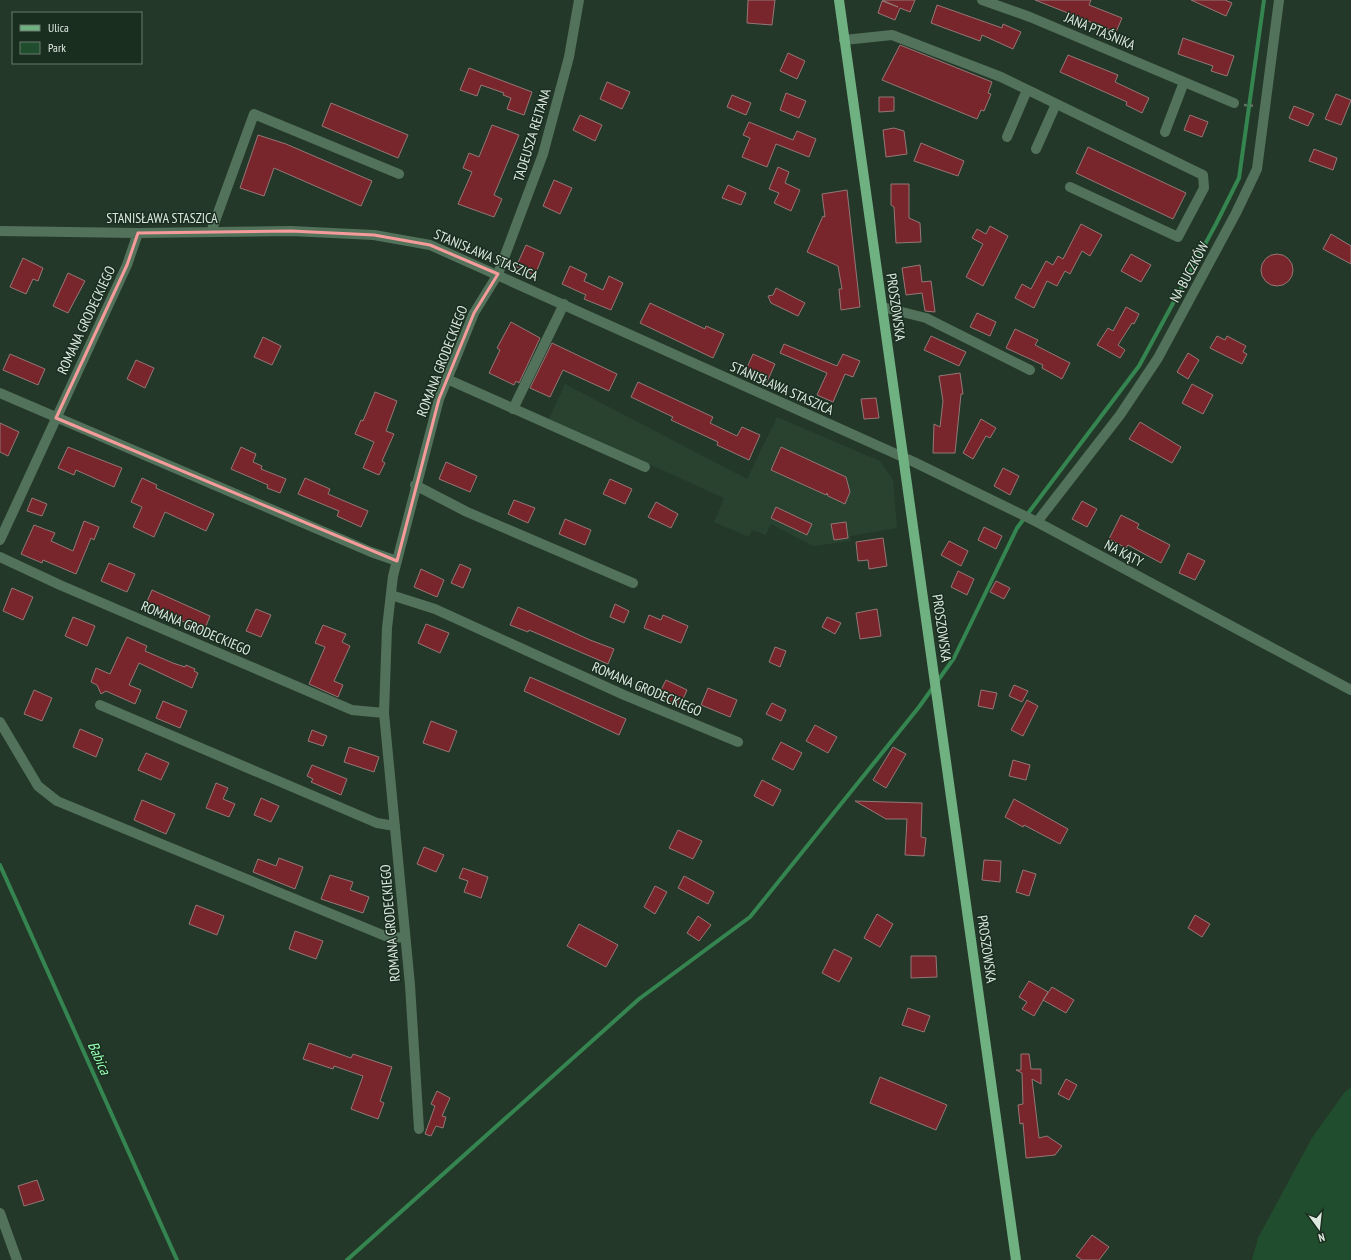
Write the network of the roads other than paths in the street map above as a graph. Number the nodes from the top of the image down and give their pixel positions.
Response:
1 (579, 0) edge
2 (839, 0) edge
3 (982, 0) edge
4 (1280, 0) edge
5 (844, 40) junction
6 (1184, 82) junction
7 (1027, 90) junction
8 (1056, 104) junction
9 (1238, 104) road end
10 (1165, 132) dead end
11 (1006, 136) dead end
12 (1036, 149) dead end
13 (399, 174) dead end
14 (1070, 187) dead end
15 (0, 231) edge
16 (211, 232) junction
17 (138, 233) junction
18 (498, 274) junction
19 (564, 304) junction
20 (882, 307) junction
21 (1030, 370) dead end
22 (447, 380) junction
23 (0, 393) edge
24 (513, 409) junction
25 (56, 418) junction
26 (880, 448) joint
27 (903, 457) junction
28 (645, 467) dead end
29 (415, 485) junction
30 (1034, 520) junction
31 (0, 540) edge
32 (0, 557) edge
33 (397, 561) junction
34 (633, 583) dead end
35 (391, 595) junction
36 (1351, 690) edge
37 (100, 705) dead end
38 (384, 713) junction
39 (0, 722) edge
40 (738, 742) dead end
41 (395, 826) junction
42 (405, 937) junction
43 (419, 1130) dead end
44 (0, 1213) edge
45 (11, 1242) junction
46 (0, 1243) edge
47 (18, 1260) edge
48 (1016, 1260) edge

1 - 18 street, TADEUSZA REJTANA
2 - 5 main road, PROSZOWSKA
3 - 6 street, JANA PTAŚNIKA
4 - 30 street, NA BUCZKÓW
5 - 7 street
5 - 20 main road, PROSZOWSKA
6 - 9 street, JANA PTAŚNIKA
6 - 10 street
7 - 8 street
7 - 11 street
8 - 12 street
8 - 14 street
13 - 16 street
15 - 17 street, STANISŁAWA STASZICA
16 - 17 street, STANISŁAWA STASZICA
16 - 18 street, STANISŁAWA STASZICA
17 - 25 street, ROMANA GRODECKIEGO
18 - 19 street, STANISŁAWA STASZICA
18 - 22 street, ROMANA GRODECKIEGO
19 - 24 street
19 - 26 street, STANISŁAWA STASZICA
20 - 21 street
20 - 27 main road, PROSZOWSKA
22 - 24 street
22 - 29 street, ROMANA GRODECKIEGO
23 - 25 street
24 - 28 street
25 - 31 street, ROMANA GRODECKIEGO
25 - 33 street
26 - 27 street, NA KĄTY
27 - 30 street, NA KĄTY
27 - 48 main road, PROSZOWSKA
29 - 33 street, ROMANA GRODECKIEGO
29 - 34 street
30 - 36 street, NA KĄTY
32 - 38 street, ROMANA GRODECKIEGO
33 - 35 street, ROMANA GRODECKIEGO
35 - 38 street, ROMANA GRODECKIEGO
35 - 40 street, ROMANA GRODECKIEGO
37 - 41 street
38 - 41 street, ROMANA GRODECKIEGO
39 - 42 street
41 - 42 street, ROMANA GRODECKIEGO
42 - 43 street, ROMANA GRODECKIEGO
44 - 45 street
45 - 46 street
45 - 47 street

